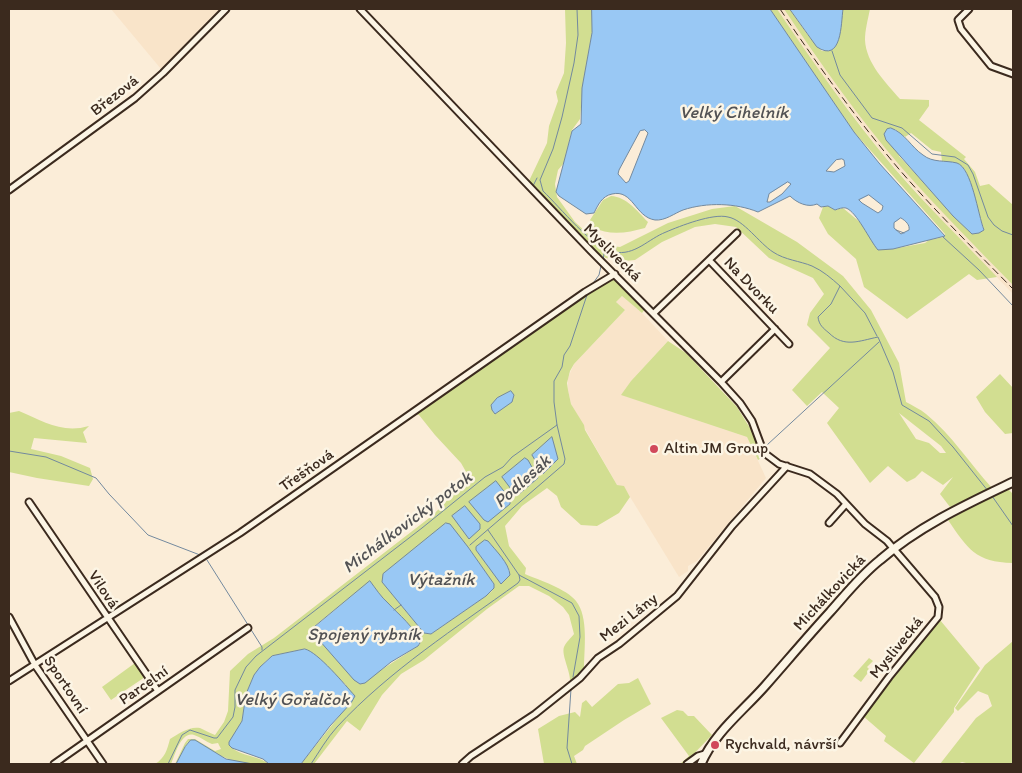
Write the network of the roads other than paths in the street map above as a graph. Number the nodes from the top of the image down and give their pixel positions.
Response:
1 (226, 9) edge
2 (360, 9) edge
3 (969, 9) edge
4 (1013, 74) edge
5 (9, 190) edge
6 (736, 233) dead end
7 (708, 260) junction
8 (615, 274) junction
9 (654, 313) junction
10 (775, 329) junction
11 (790, 344) dead end
12 (721, 382) junction
13 (787, 466) junction
14 (1013, 482) edge
15 (29, 502) dead end
16 (846, 504) junction
17 (829, 523) dead end
18 (893, 549) junction
19 (9, 617) edge
20 (107, 619) junction
21 (248, 628) dead end
22 (35, 665) junction
23 (9, 681) edge
24 (158, 691) junction
25 (87, 741) junction
26 (840, 742) dead end
27 (705, 754) junction
28 (54, 764) edge
29 (103, 764) edge
30 (462, 764) edge
31 (687, 764) edge
32 (701, 764) edge

1 - 5 street, Březová
2 - 8 street, Myslivecká
3 - 4 street
6 - 7 street, Na Dvorku
7 - 9 street, Na Dvorku
7 - 10 street, Na Dvorku
8 - 9 street, Myslivecká
8 - 20 street, Třešňová
9 - 12 street, Myslivecká
10 - 11 street, Na Dvorku
10 - 12 street, Na Dvorku
12 - 13 street, Myslivecká
13 - 16 street, Myslivecká
13 - 30 street, Mezi Lány
14 - 18 street, Michálkovická
15 - 20 street, Vilová
16 - 17 street
16 - 18 street, Myslivecká
18 - 26 street, Myslivecká
18 - 27 street, Michálkovická
19 - 22 street, Sportovní
20 - 22 street, Třešňová
20 - 24 street, Vilová
21 - 24 street, Parcelní
22 - 23 street, Třešňová
22 - 25 street, Sportovní
24 - 25 street, Parcelní
25 - 28 street, Parcelní
25 - 29 street, Sportovní
27 - 31 street
27 - 32 street, Michálkovická

